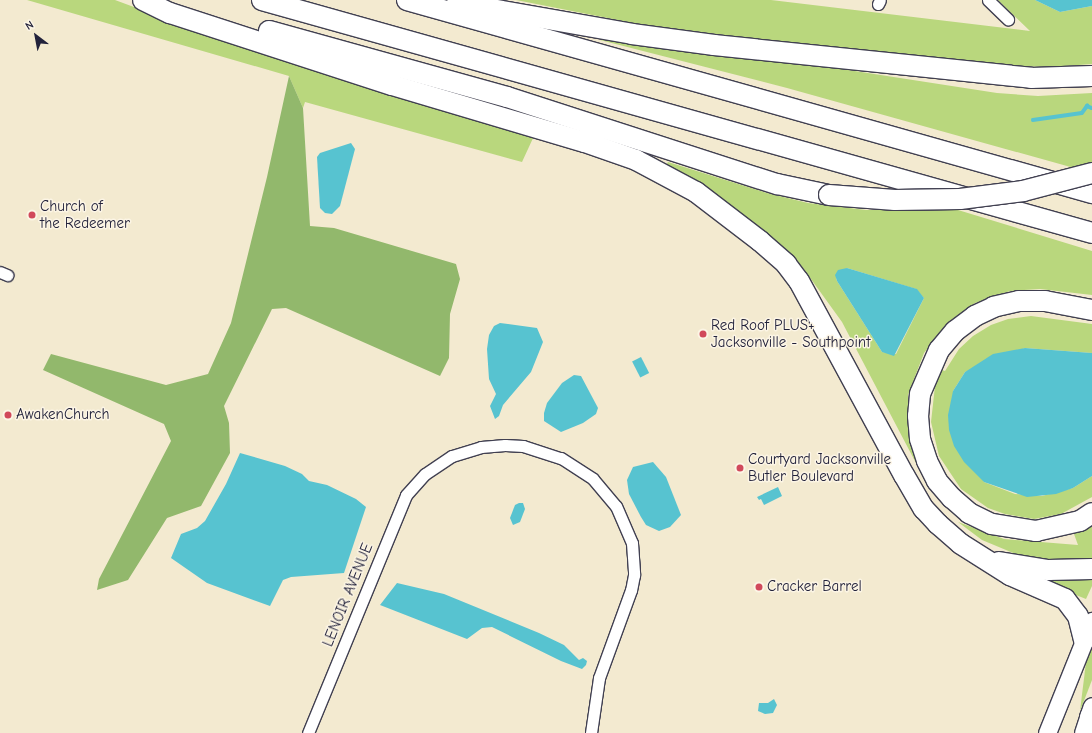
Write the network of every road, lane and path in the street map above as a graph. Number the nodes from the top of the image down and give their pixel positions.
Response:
1 (143, 0) edge
2 (157, 0) edge
3 (262, 0) edge
4 (407, 0) edge
5 (440, 0) edge
6 (988, 0) edge
7 (1008, 19) dead end
8 (1092, 76) edge
9 (1092, 172) edge
10 (1092, 193) edge
11 (1092, 233) edge
12 (1092, 310) edge
13 (1092, 513) edge
14 (987, 560) junction
15 (1092, 568) edge
16 (1092, 621) edge
17 (1084, 640) junction
18 (308, 733) edge
19 (591, 733) edge
20 (1047, 733) edge

1 - 14 highway
2 - 9 highway, bridge
3 - 11 highway
4 - 10 highway
5 - 8 highway
6 - 7 street
12 - 13 highway
14 - 15 highway
14 - 17 highway
16 - 17 main road
17 - 20 main road
18 - 19 street, LENOIR AVENUE

